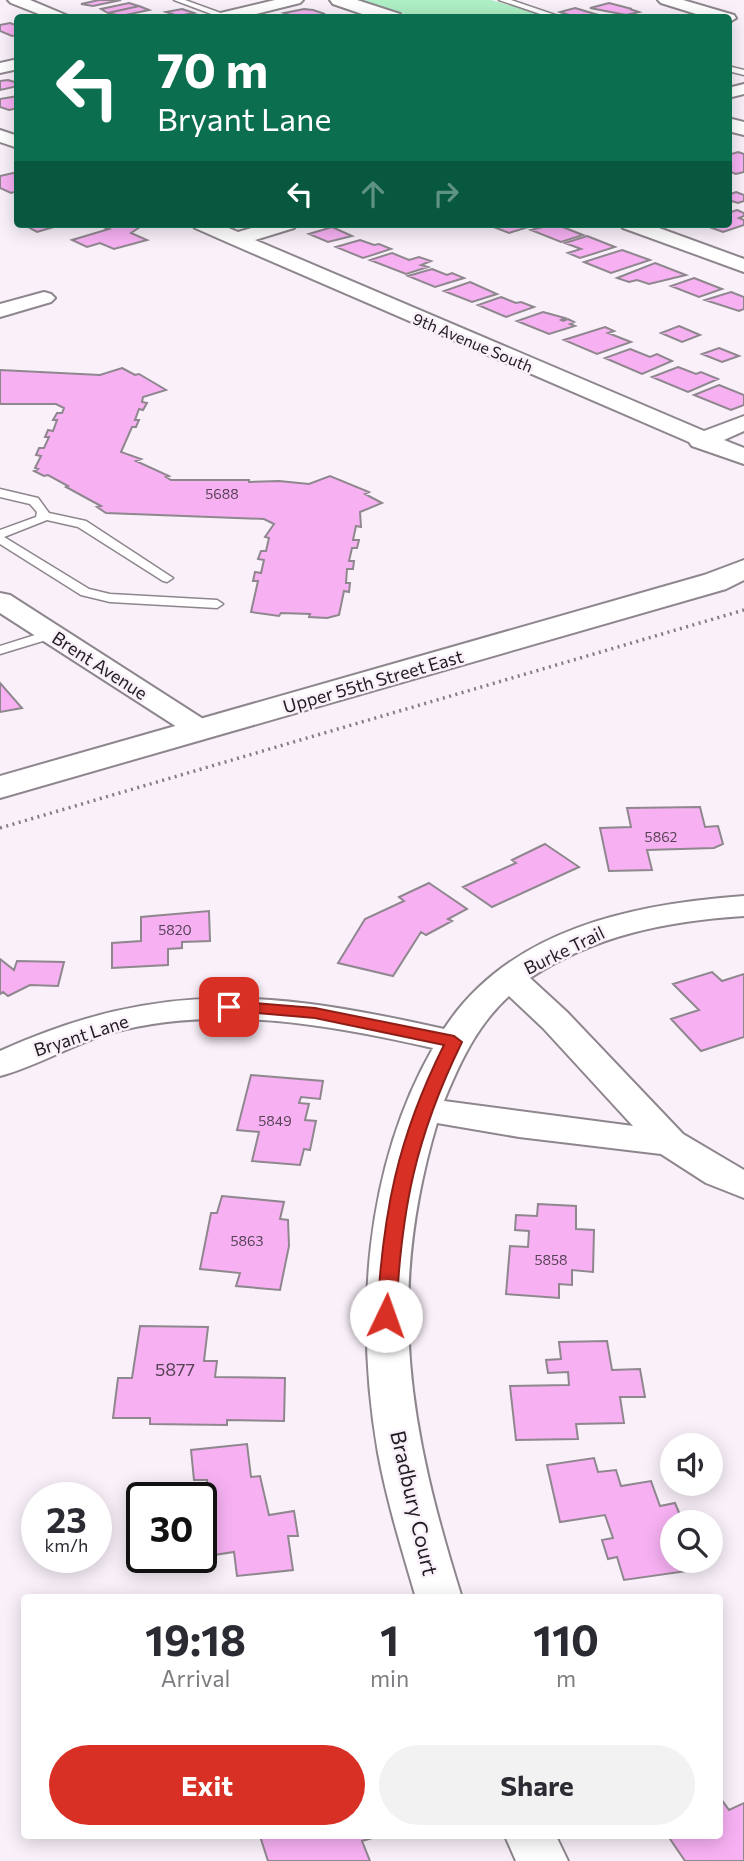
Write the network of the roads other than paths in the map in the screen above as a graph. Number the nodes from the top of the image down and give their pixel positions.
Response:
1 (16, 0) edge
2 (178, 0) edge
3 (295, 0) edge
4 (339, 0) edge
5 (503, 0) edge
6 (666, 0) edge
7 (54, 14) edge
8 (214, 14) edge
9 (235, 14) edge
10 (382, 14) edge
11 (548, 14) edge
12 (714, 14) edge
13 (211, 228) edge
14 (273, 228) edge
15 (641, 228) edge
16 (236, 239) junction
17 (744, 266) edge
18 (44, 298) dead end
19 (0, 311) edge
20 (744, 423) edge
21 (700, 441) junction
22 (744, 457) edge
23 (0, 480) edge
24 (0, 493) edge
25 (43, 515) junction
26 (0, 537) edge
27 (744, 569) edge
28 (167, 578) dead end
29 (0, 601) edge
30 (217, 604) dead end
31 (51, 634) junction
32 (0, 650) edge
33 (201, 730) junction
34 (0, 787) edge
35 (744, 906) edge
36 (509, 978) junction
37 (454, 1042) junction
38 (0, 1065) edge
39 (423, 1110) junction
40 (670, 1143) junction
41 (744, 1185) edge
42 (438, 1594) edge
43 (531, 1839) edge
44 (542, 1861) edge

1 - 7 street
2 - 8 lane
3 - 9 street
4 - 10 street
5 - 11 lane
6 - 12 street
13 - 16 street, 9th Avenue South
14 - 16 street
15 - 17 street
16 - 21 street, 9th Avenue South
18 - 19 street
20 - 21 street
21 - 22 street, 9th Avenue South
23 - 24 lane
24 - 25 lane
25 - 26 lane
25 - 28 lane
26 - 30 lane
27 - 33 street, Upper 55th Street East
29 - 31 street, Brent Avenue
31 - 32 lane
31 - 33 street, Brent Avenue
33 - 34 street, Upper 55th Street East
35 - 36 street, Burke Trail
36 - 37 street, Burke Trail
36 - 40 street
37 - 38 street, Bryant Lane
37 - 39 street, Bradbury Court
39 - 40 street
39 - 42 street, Bradbury Court
40 - 41 street
43 - 44 street

